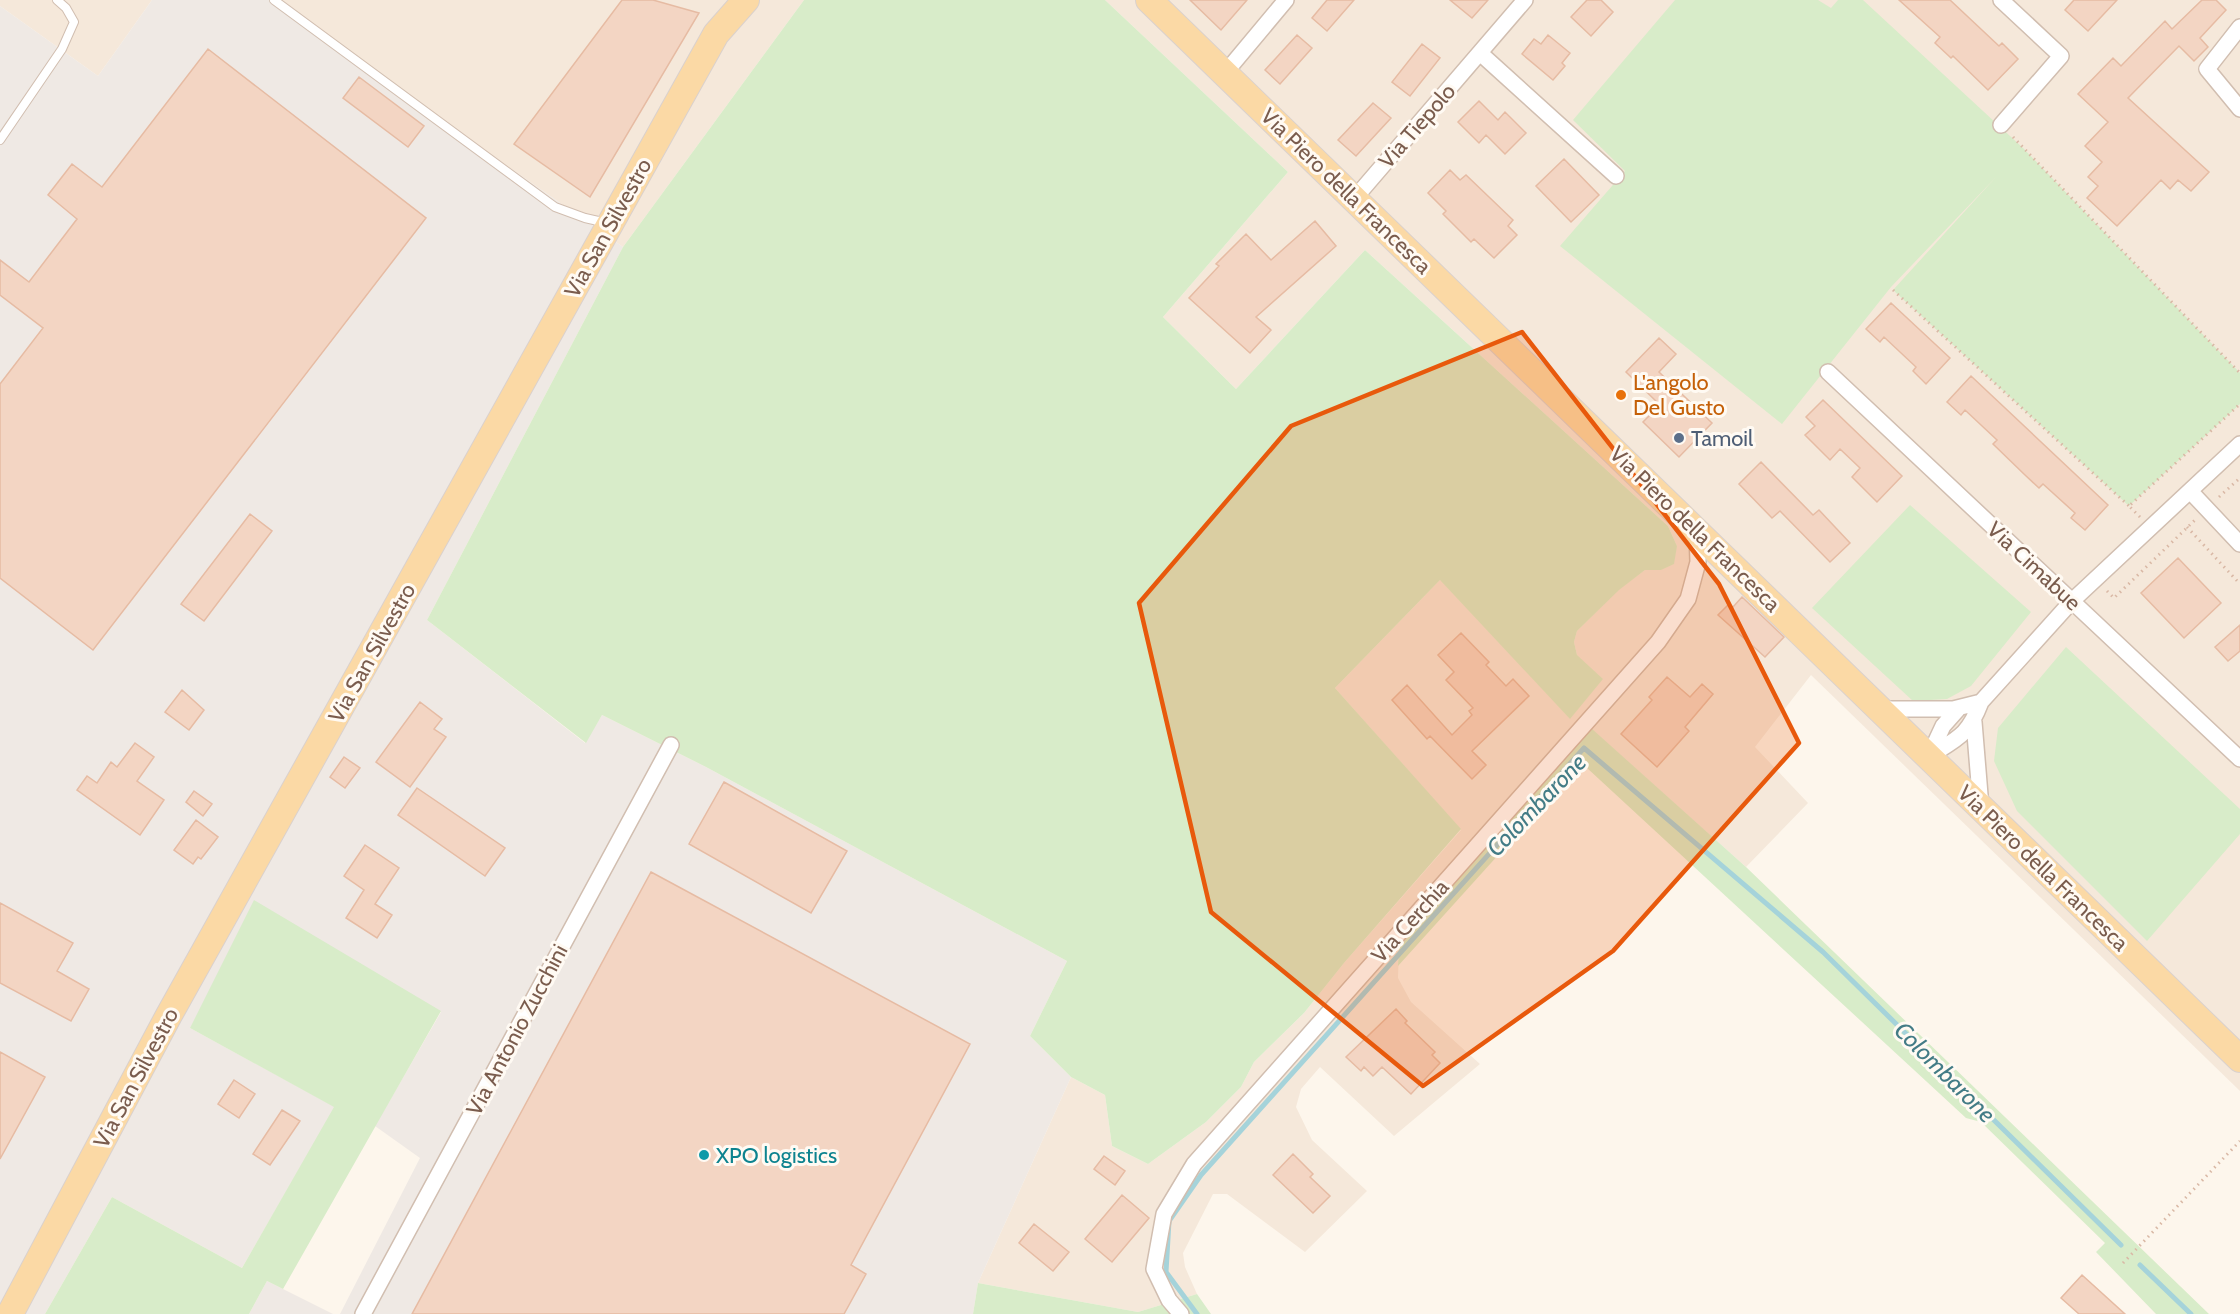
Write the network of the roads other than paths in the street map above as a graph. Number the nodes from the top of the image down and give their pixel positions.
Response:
1 (57, 0) edge
2 (274, 0) edge
3 (731, 0) edge
4 (746, 0) edge
5 (1149, 0) edge
6 (1286, 0) edge
7 (1525, 0) edge
8 (2001, 0) edge
9 (2240, 27) edge
10 (716, 34) junction
11 (1480, 53) junction
12 (1225, 73) junction
13 (2240, 109) edge
14 (2001, 125) road end
15 (0, 140) edge
16 (1616, 176) dead end
17 (1354, 199) junction
18 (610, 224) junction
19 (1828, 372) dead end
20 (2240, 444) edge
21 (2190, 491) junction
22 (1697, 532) junction
23 (2240, 544) edge
24 (2072, 601) junction
25 (1981, 702) junction
26 (1959, 708) junction
27 (1879, 709) junction
28 (1974, 722) junction
29 (671, 745) dead end
30 (1928, 757) junction
31 (2240, 759) edge
32 (1981, 807) junction
33 (2240, 1059) edge
34 (10, 1314) edge
35 (363, 1314) edge
36 (1181, 1314) edge

1 - 15 lane
2 - 18 lane
3 - 10 street
4 - 10 main road, Via San Silvestro
5 - 12 main road, Via Piero della Francesca
6 - 12 street
7 - 11 street, Via Tiepolo
8 - 14 street
9 - 13 street
10 - 18 main road, Via San Silvestro
11 - 16 street
11 - 17 street, Via Tiepolo
12 - 17 main road, Via Piero della Francesca
17 - 22 main road, Via Piero della Francesca
18 - 34 main road, Via San Silvestro
19 - 24 street, Via Cimabue
20 - 21 street
21 - 23 street
21 - 24 street
22 - 27 main road, Via Piero della Francesca
22 - 36 street, Via Cerchia
24 - 25 street
24 - 31 street, Via Cimabue
25 - 26 street
25 - 28 street
26 - 27 street
26 - 30 street
27 - 30 main road, Via Piero della Francesca
28 - 30 street
28 - 32 street
29 - 35 street, Via Antonio Zucchini
30 - 32 main road, Via Piero della Francesca
32 - 33 main road, Via Piero della Francesca

